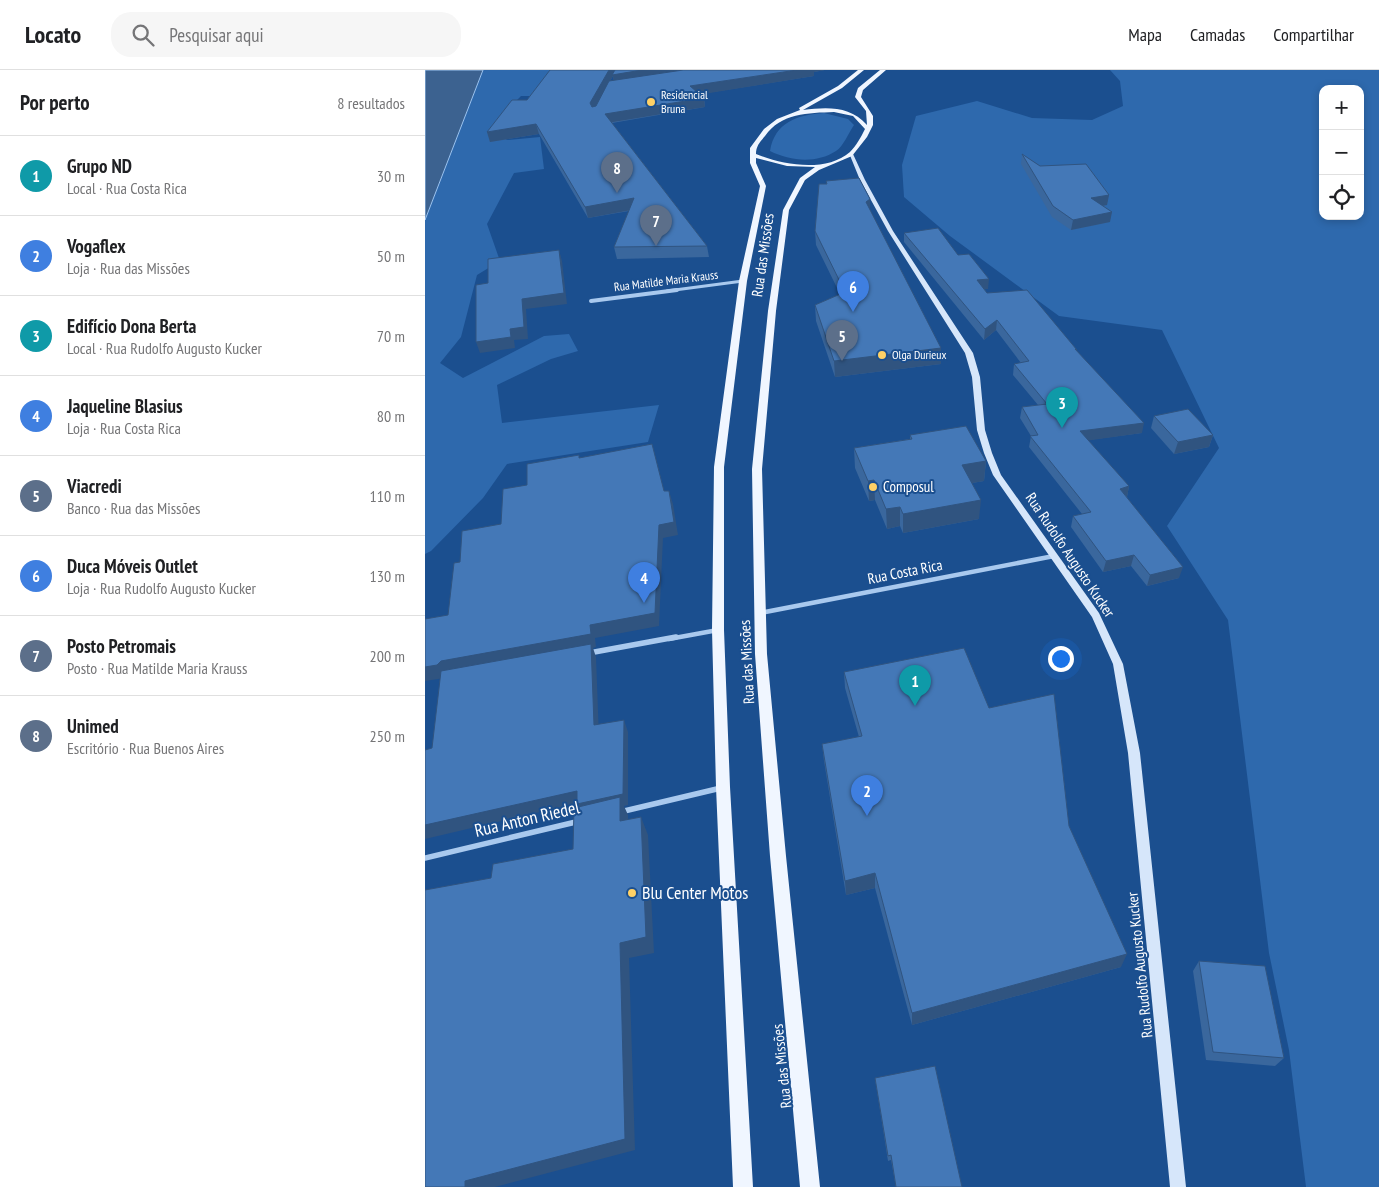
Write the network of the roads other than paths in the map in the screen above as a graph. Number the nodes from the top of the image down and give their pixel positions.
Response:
1 (861, 70) edge
2 (883, 70) edge
3 (794, 113) junction
4 (868, 129) junction
5 (752, 154) junction
6 (851, 154) junction
7 (837, 161) junction
8 (743, 282) junction
9 (591, 301) dead end
10 (1054, 556) junction
11 (761, 614) junction
12 (718, 630) junction
13 (582, 655) edge
14 (723, 787) junction
15 (616, 813) edge
16 (587, 820) edge
17 (425, 858) edge
18 (743, 1187) edge
19 (810, 1187) edge
20 (1178, 1187) edge

1 - 3 main road
2 - 4 main road
3 - 4 main road
3 - 5 main road
4 - 6 main road
5 - 7 main road
5 - 8 main road, Rua das Missões
6 - 7 main road, Rua das Missões
6 - 10 street, Rua Rudolfo Augusto Kucker
7 - 11 main road, Rua das Missões
8 - 9 street, Rua Matilde Maria Krauss
8 - 12 main road, Rua das Missões
10 - 11 street, Rua Costa Rica
10 - 20 street, Rua Rudolfo Augusto Kucker
11 - 19 main road, Rua das Missões
12 - 13 street
12 - 14 main road, Rua das Missões
14 - 15 street
14 - 18 main road, Rua das Missões
16 - 17 street, Rua Anton Riedel

